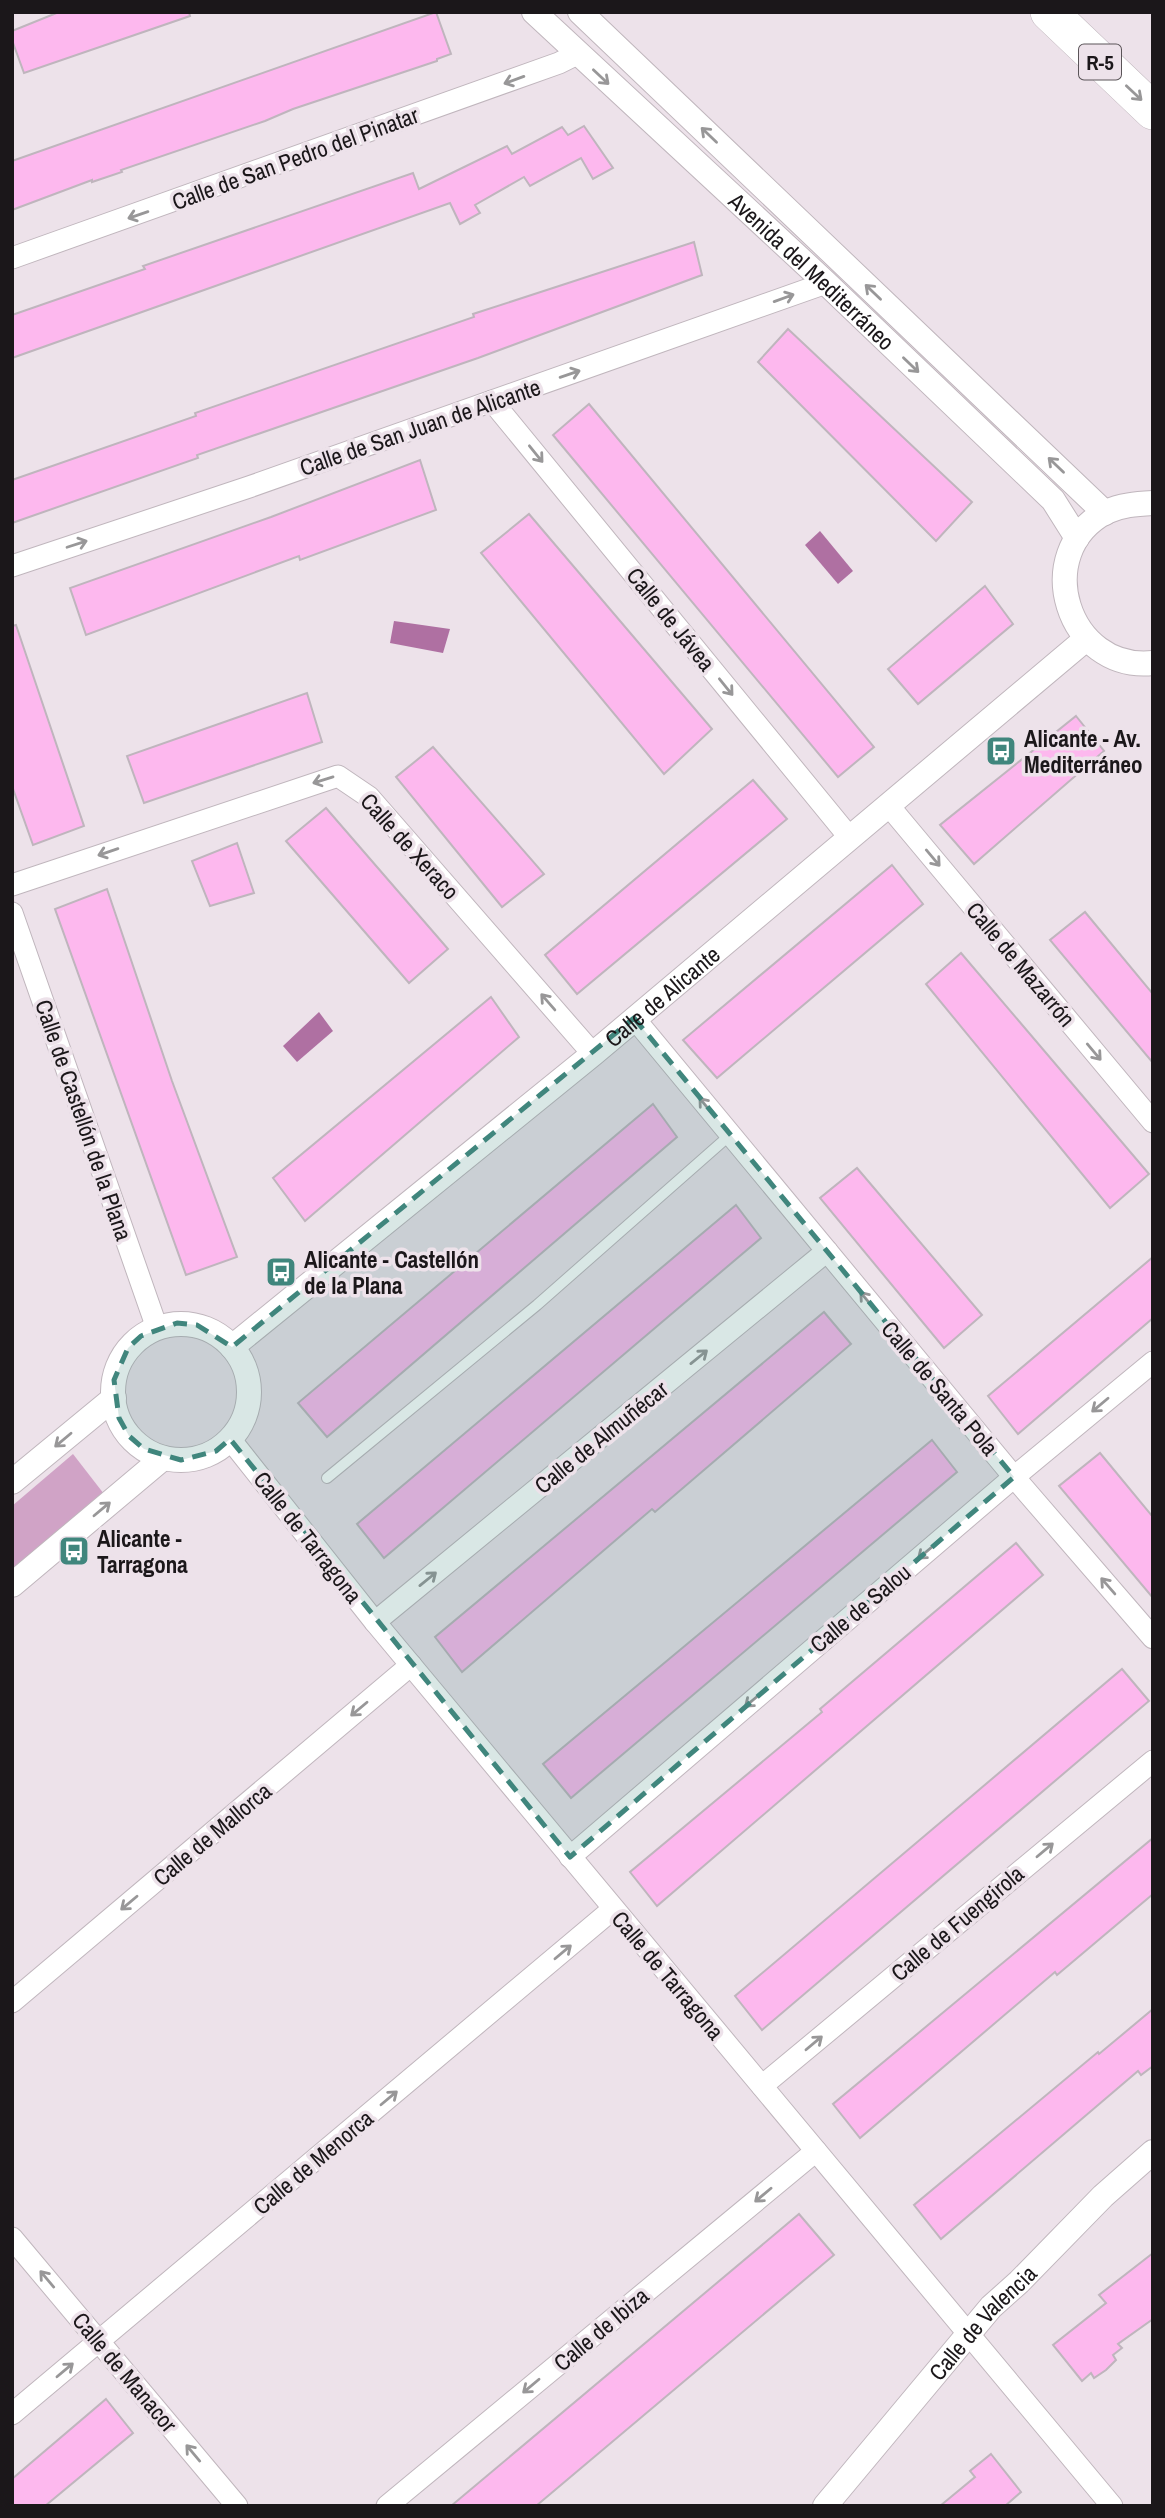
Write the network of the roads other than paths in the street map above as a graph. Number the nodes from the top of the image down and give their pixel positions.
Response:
1 (534, 12) edge
2 (580, 12) edge
3 (1049, 12) edge
4 (577, 54) junction
5 (1153, 111) edge
6 (12, 258) edge
7 (826, 284) junction
8 (492, 401) junction
9 (1153, 503) edge
10 (1105, 513) junction
11 (1077, 538) junction
12 (12, 566) edge
13 (1086, 639) junction
14 (1153, 663) edge
15 (889, 806) junction
16 (850, 838) junction
17 (12, 885) edge
18 (12, 913) edge
19 (634, 1018) junction
20 (593, 1054) junction
21 (1153, 1122) edge
22 (730, 1135) junction
23 (827, 1251) junction
24 (157, 1328) junction
25 (233, 1346) junction
26 (1153, 1362) edge
27 (114, 1398) junction
28 (230, 1439) junction
29 (163, 1458) junction
30 (1014, 1477) junction
31 (327, 1478) dead end
32 (12, 1482) edge
33 (12, 1585) edge
34 (376, 1622) junction
35 (1153, 1638) edge
36 (411, 1665) junction
37 (1153, 1760) edge
38 (569, 1857) junction
39 (613, 1909) junction
40 (12, 2002) edge
41 (762, 2087) junction
42 (816, 2151) junction
43 (1153, 2152) edge
44 (12, 2238) edge
45 (969, 2334) junction
46 (99, 2341) junction
47 (12, 2414) edge
48 (237, 2506) edge
49 (387, 2506) edge
50 (825, 2506) edge
51 (1112, 2506) edge

1 - 4 street, Avenida del Mediterráneo
10 -> 2 street, Avenida del Mediterráneo
3 -> 5 highway, R-5
4 -> 6 street, Calle de San Pedro del Pinatar
4 -> 7 street, Avenida del Mediterráneo
8 -> 7 street, Calle de San Juan de Alicante
7 -> 11 street, Avenida del Mediterráneo
12 -> 8 street, Calle de San Juan de Alicante
8 -> 16 street, Calle de Jávea
9 - 10 street
10 - 11 street
11 - 13 street
13 - 14 street
13 - 15 street, Calle de Alicante
15 - 16 street, Calle de Alicante
15 -> 21 street, Calle de Mazarrón
16 - 19 street, Calle de Alicante
20 -> 17 street, Calle de Xeraco
18 - 24 street, Calle de Castellón de la Plana
19 - 20 street, Calle de Alicante
22 -> 19 street, Calle de Santa Pola
20 - 25 street, Calle de Alicante
22 - 23 street, Calle de Santa Pola
22 - 31 lane
30 -> 23 street, Calle de Santa Pola
34 -> 23 street, Calle de Almuñécar
24 - 25 street
24 - 27 street
25 - 28 street
26 -> 30 street, Calle de Salou
27 - 29 street
27 -> 32 street
28 - 29 street
28 - 34 street, Calle de Tarragona
33 -> 29 street
35 -> 30 street, Calle de Santa Pola
30 -> 38 street, Calle de Salou
34 - 36 street, Calle de Tarragona
36 - 38 street, Calle de Tarragona
36 -> 40 street, Calle de Mallorca
41 -> 37 street, Calle de Fuengirola
38 - 39 street, Calle de Tarragona
39 - 41 street, Calle de Tarragona
46 -> 39 street, Calle de Menorca
41 - 42 street, Calle de Tarragona
42 - 45 street, Calle de Tarragona
42 -> 49 street, Calle de Ibiza
43 - 45 street, Calle de Valencia
46 -> 44 street, Calle de Manacor
45 - 50 street, Calle de Valencia
45 - 51 street, Calle de Tarragona
47 -> 46 street, Calle de Menorca
48 -> 46 street, Calle de Manacor

